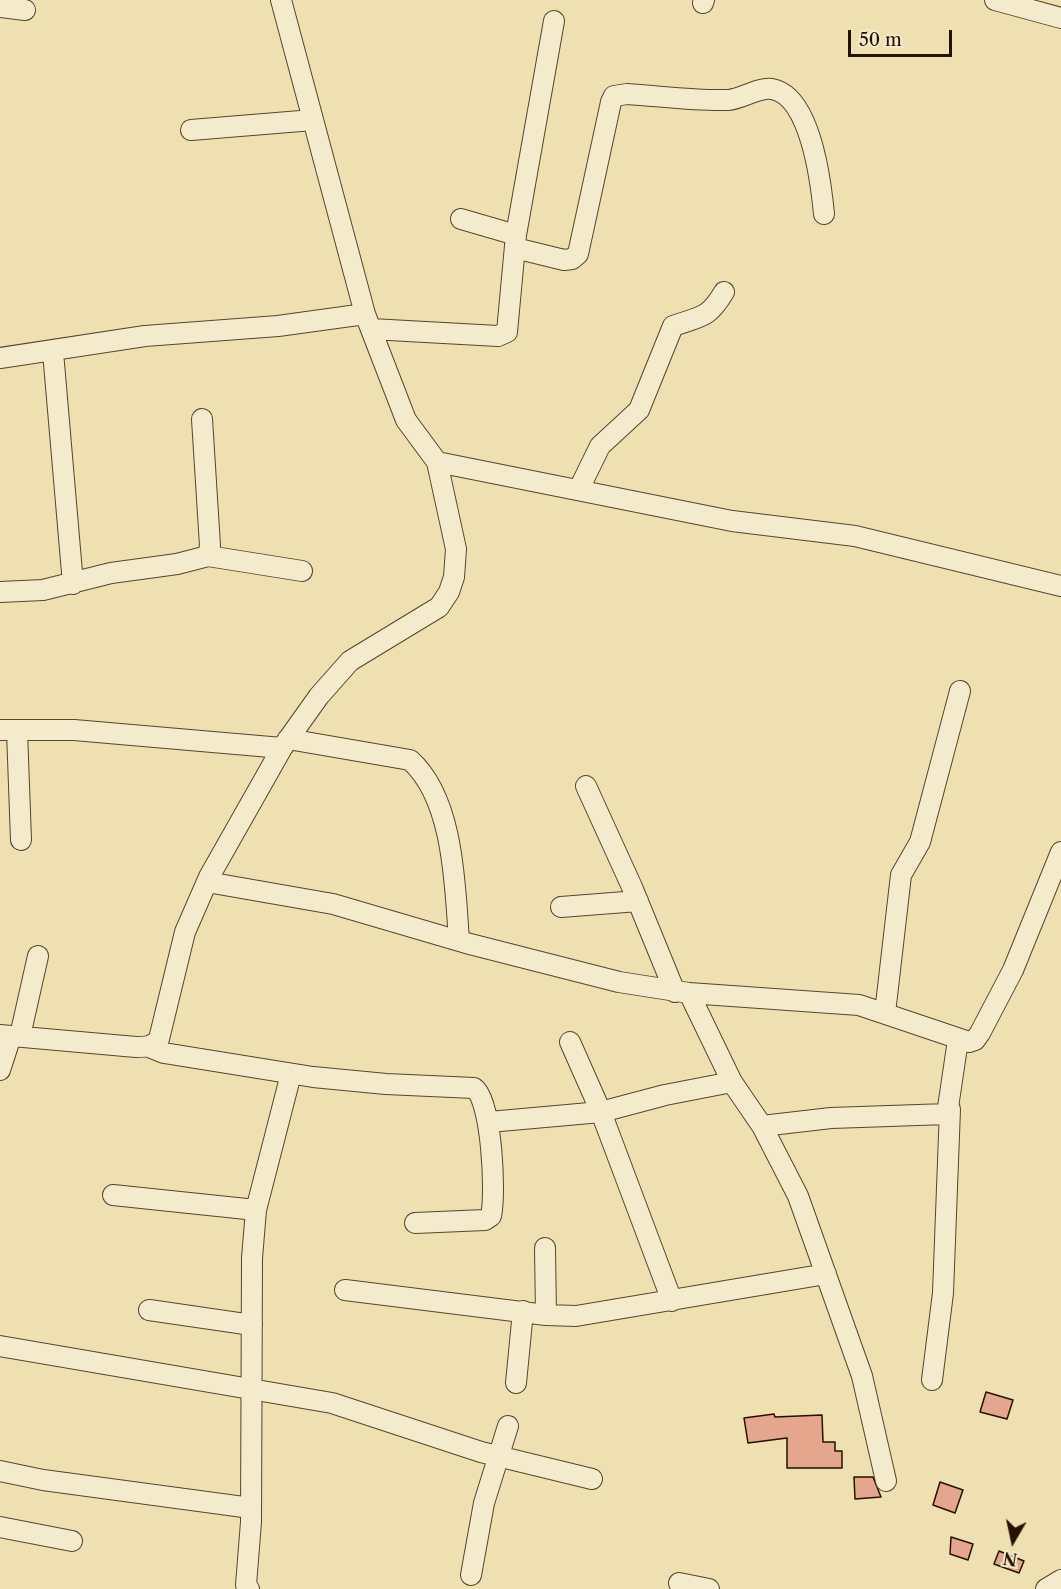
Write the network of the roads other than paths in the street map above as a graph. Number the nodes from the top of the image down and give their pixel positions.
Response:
1 (281, 0) edge
2 (995, 0) edge
3 (0, 7) edge
4 (25, 10) dead end
5 (1061, 18) edge
6 (554, 21) dead end
7 (313, 120) junction
8 (191, 130) dead end
9 (824, 214) dead end
10 (462, 219) dead end
11 (515, 241) junction
12 (724, 292) dead end
13 (368, 321) junction
14 (53, 352) junction
15 (0, 358) edge
16 (202, 419) dead end
17 (437, 462) junction
18 (579, 489) junction
19 (208, 556) junction
20 (302, 572) dead end
21 (73, 584) junction
22 (1061, 586) edge
23 (0, 592) edge
24 (960, 690) dead end
25 (8, 730) edge
26 (285, 743) junction
27 (586, 786) dead end
28 (21, 840) dead end
29 (1061, 852) edge
30 (207, 882) junction
31 (1055, 883) edge
32 (638, 901) junction
33 (561, 907) dead end
34 (459, 941) junction
35 (38, 956) dead end
36 (682, 992) junction
37 (885, 1013) junction
38 (11, 1036) edge
39 (958, 1040) junction
40 (570, 1042) dead end
41 (149, 1047) junction
42 (0, 1070) edge
43 (291, 1074) junction
44 (732, 1082) junction
45 (950, 1109) junction
46 (601, 1112) junction
47 (489, 1122) junction
48 (762, 1126) junction
49 (113, 1195) dead end
50 (256, 1210) junction
51 (415, 1223) dead end
52 (544, 1248) dead end
53 (826, 1274) junction
54 (345, 1290) dead end
55 (672, 1301) junction
56 (149, 1310) dead end
57 (523, 1311) junction
58 (546, 1314) junction
59 (252, 1325) junction
60 (0, 1346) edge
61 (932, 1380) dead end
62 (516, 1383) dead end
63 (252, 1389) junction
64 (508, 1426) dead end
65 (499, 1457) junction
66 (0, 1471) edge
67 (592, 1479) dead end
68 (886, 1481) dead end
69 (251, 1508) junction
70 (0, 1527) edge
71 (72, 1541) dead end
72 (471, 1575) dead end
73 (1061, 1580) edge
74 (679, 1583) dead end
75 (249, 1589) edge
76 (709, 1589) edge
77 (1046, 1589) edge

1 - 7 street
2 - 5 street
3 - 4 street
6 - 11 street
7 - 8 street
7 - 13 street
9 - 11 street
10 - 11 street
11 - 13 street
12 - 18 street
13 - 14 street
13 - 17 street
14 - 15 street
14 - 21 street
16 - 19 street
17 - 18 street
17 - 26 street
18 - 22 street
19 - 20 street
19 - 21 street
21 - 23 street
24 - 37 street
25 - 26 street
25 - 28 street
26 - 30 street
26 - 34 street
27 - 32 street
29 - 31 street
30 - 34 street
30 - 41 street
31 - 39 street
32 - 33 street
32 - 36 street
34 - 36 street
35 - 38 street
36 - 37 street
36 - 44 street
37 - 39 street
38 - 41 street
38 - 42 street
39 - 45 street
40 - 46 street
41 - 43 street
43 - 47 street
43 - 50 street
44 - 46 street
44 - 48 street
45 - 48 street
45 - 61 street
46 - 47 street
46 - 55 street
47 - 51 street
48 - 53 street
49 - 50 street
50 - 59 street
52 - 58 street
53 - 55 street
53 - 68 street
54 - 57 street
55 - 58 street
56 - 59 street
57 - 58 street
57 - 62 street
59 - 63 street
60 - 63 street
63 - 65 street
63 - 69 street
64 - 65 street
65 - 67 street
65 - 72 street
66 - 69 street
69 - 75 street
70 - 71 street
73 - 77 street
74 - 76 street

